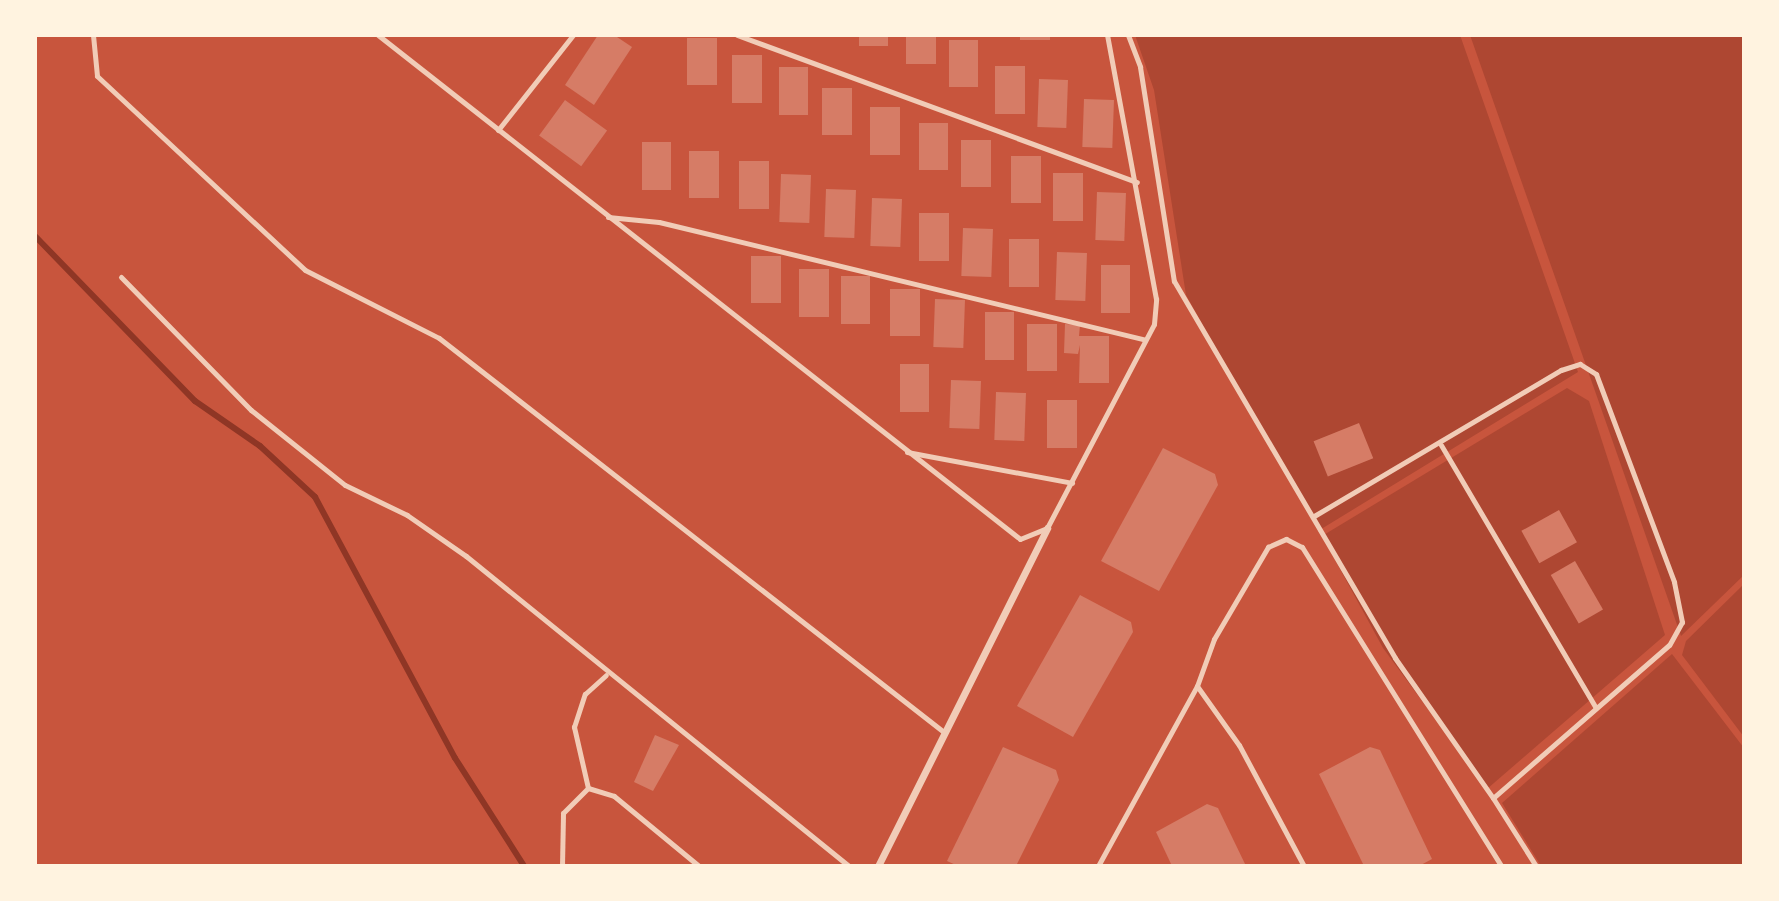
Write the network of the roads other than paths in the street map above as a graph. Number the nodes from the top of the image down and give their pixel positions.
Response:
1 (93, 35) edge
2 (378, 35) edge
3 (573, 35) edge
4 (737, 35) edge
5 (1107, 35) edge
6 (1128, 35) edge
7 (498, 130) junction
8 (1137, 182) junction
9 (607, 217) junction
10 (121, 276) dead end
11 (1144, 339) junction
12 (1441, 445) junction
13 (904, 452) junction
14 (1072, 483) junction
15 (1314, 516) junction
16 (1047, 528) junction
17 (606, 675) junction
18 (1197, 686) junction
19 (1596, 708) junction
20 (945, 733) junction
21 (588, 788) junction
22 (1493, 798) junction
23 (562, 866) edge
24 (699, 866) edge
25 (849, 866) edge
26 (878, 866) edge
27 (1098, 866) edge
28 (1304, 866) edge
29 (1501, 866) edge
30 (1536, 866) edge

1 - 20 lane
2 - 7 lane
3 - 7 lane
4 - 8 lane
5 - 8 lane
6 - 15 lane
7 - 9 lane
8 - 11 lane
9 - 11 lane
9 - 13 lane
10 - 17 lane
11 - 14 lane
12 - 15 lane
12 - 19 lane
12 - 19 lane
13 - 14 lane
13 - 16 lane
14 - 16 lane
15 - 22 lane
16 - 20 street
17 - 21 lane
17 - 25 lane
18 - 27 lane
18 - 28 lane
18 - 29 lane
19 - 22 lane
20 - 26 street
21 - 23 lane
21 - 24 lane
22 - 30 lane

